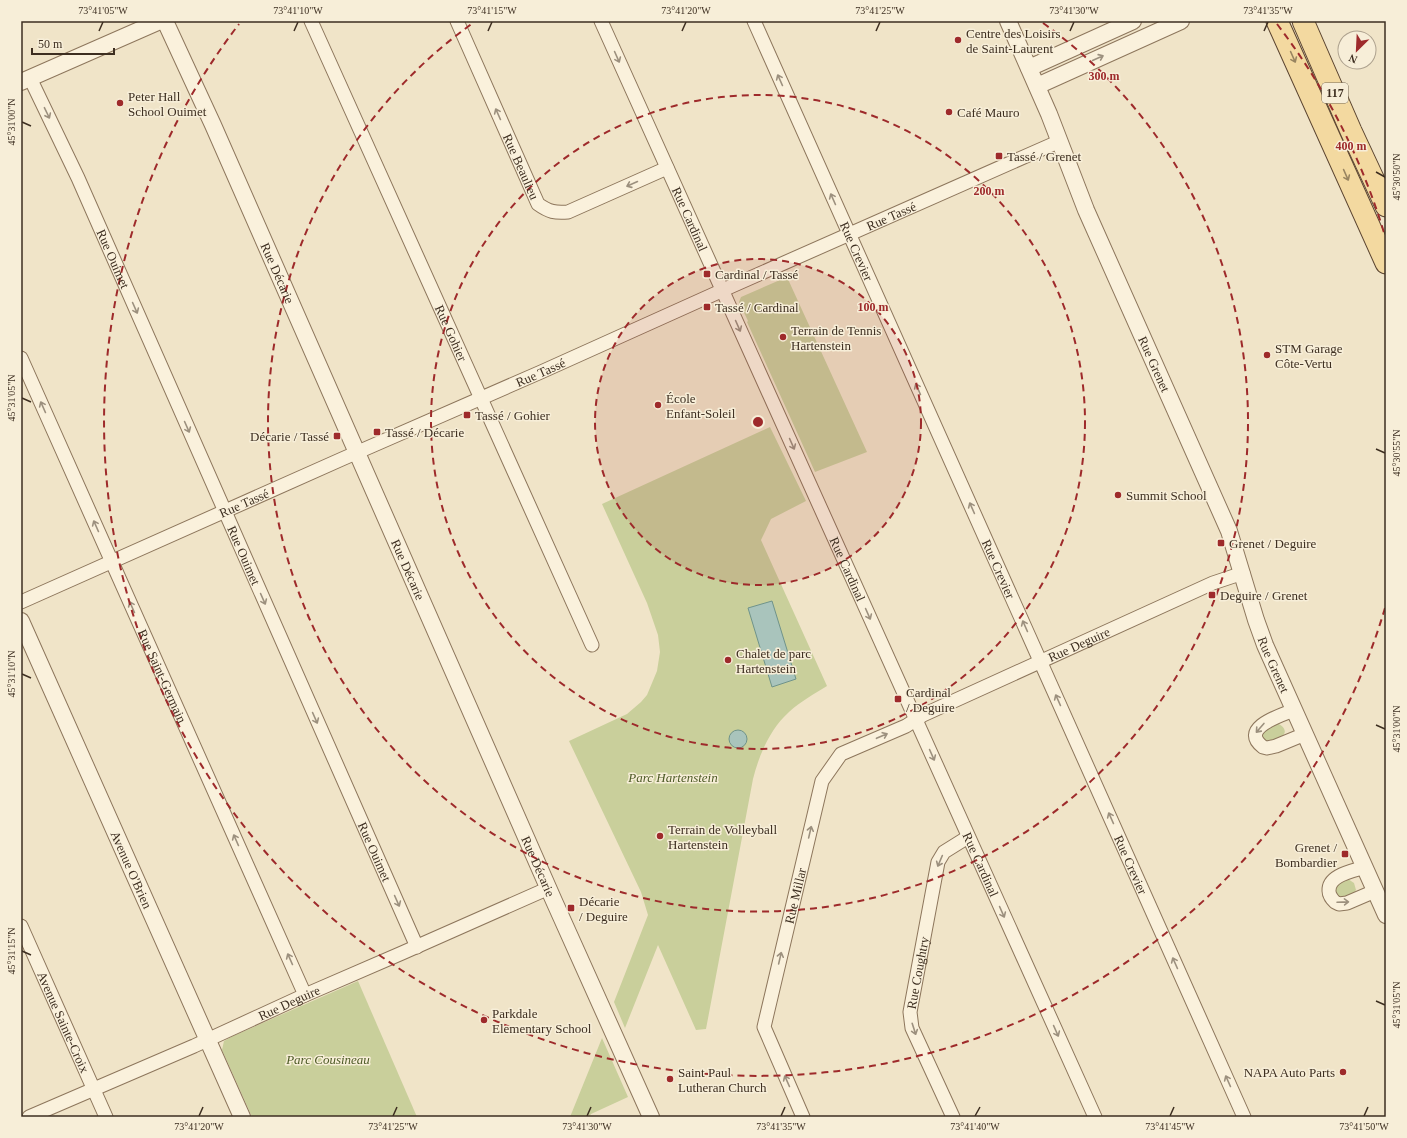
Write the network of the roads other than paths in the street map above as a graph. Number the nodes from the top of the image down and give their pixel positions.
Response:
1 (160, 21) edge
2 (166, 21) edge
3 (311, 21) edge
4 (457, 21) edge
5 (601, 21) edge
6 (754, 21) edge
7 (1008, 21) edge
8 (1133, 21) edge
9 (1181, 21) edge
10 (1277, 21) edge
11 (1303, 21) edge
12 (1311, 21) edge
13 (1319, 56) junction
14 (1029, 68) junction
15 (26, 80) edge
16 (1037, 86) junction
17 (1060, 141) junction
18 (667, 168) junction
19 (1386, 206) edge
20 (848, 234) junction
21 (1386, 263) edge
22 (722, 290) junction
23 (21, 358) edge
24 (481, 398) junction
25 (357, 452) junction
26 (224, 512) junction
27 (112, 562) junction
28 (1243, 573) junction
29 (21, 602) edge
30 (21, 621) edge
31 (592, 645) dead end
32 (1041, 662) junction
33 (1294, 710) junction
34 (916, 719) junction
35 (1305, 734) junction
36 (968, 837) junction
37 (1365, 867) junction
38 (549, 888) junction
39 (1375, 891) junction
40 (1386, 915) edge
41 (21, 926) edge
42 (417, 946) junction
43 (305, 994) junction
44 (207, 1040) junction
45 (93, 1089) junction
46 (29, 1117) edge
47 (106, 1117) edge
48 (242, 1117) edge
49 (651, 1117) edge
50 (803, 1117) edge
51 (953, 1117) edge
52 (1095, 1117) edge
53 (1244, 1117) edge

1 - 15 street
2 - 25 street, Rue Décarie
3 - 24 street, Rue Gohier
18 -> 4 street, Rue Beaulieu
5 -> 18 street, Rue Cardinal
20 -> 6 street, Rue Crevier
7 - 14 street, Rue Grenet
8 - 14 street
16 -> 9 street
10 -> 21 main road, 117
11 - 13 main road, 117
12 - 13 main road
13 - 19 main road, 117
14 - 16 street, Rue Grenet
15 -> 26 street, Rue Ouimet
16 - 17 street, Rue Grenet
17 - 20 street, Rue Tassé
17 - 28 street, Rue Grenet
18 - 22 street, Rue Cardinal
20 - 22 street, Rue Tassé
32 -> 20 street, Rue Crevier
22 - 24 street, Rue Tassé
22 -> 34 street, Rue Cardinal
27 -> 23 street, Rue Saint-Germain
24 - 25 street, Rue Tassé
24 - 31 street, Rue Gohier
25 - 26 street, Rue Tassé
25 - 38 street, Rue Décarie
26 - 27 street, Rue Tassé
26 -> 42 street, Rue Ouimet
27 - 29 street, Rue Tassé
43 -> 27 street, Rue Saint-Germain
28 - 32 street, Rue Deguire
28 - 33 street, Rue Grenet
30 - 44 street, Avenue O'Brien
32 - 34 street, Rue Deguire
53 -> 32 street, Rue Crevier
33 - 35 street, Rue Grenet
33 -> 35 street, Rue Grenet
34 -> 36 street, Rue Cardinal
50 -> 34 street, Rue Millar
35 - 37 street, Rue Grenet
36 -> 51 street, Rue Coughtry
36 -> 52 street, Rue Cardinal
37 - 39 street, Rue Grenet
37 -> 39 street
38 - 42 street, Rue Deguire
38 - 49 street, Rue Décarie
39 - 40 street, Rue Grenet
41 - 45 street, Avenue Sainte-Croix
42 - 43 street, Rue Deguire
43 - 44 street, Rue Deguire
44 - 45 street, Rue Deguire
44 - 48 street, Avenue O'Brien
45 - 46 street, Rue Deguire
45 - 47 street, Avenue Sainte-Croix

